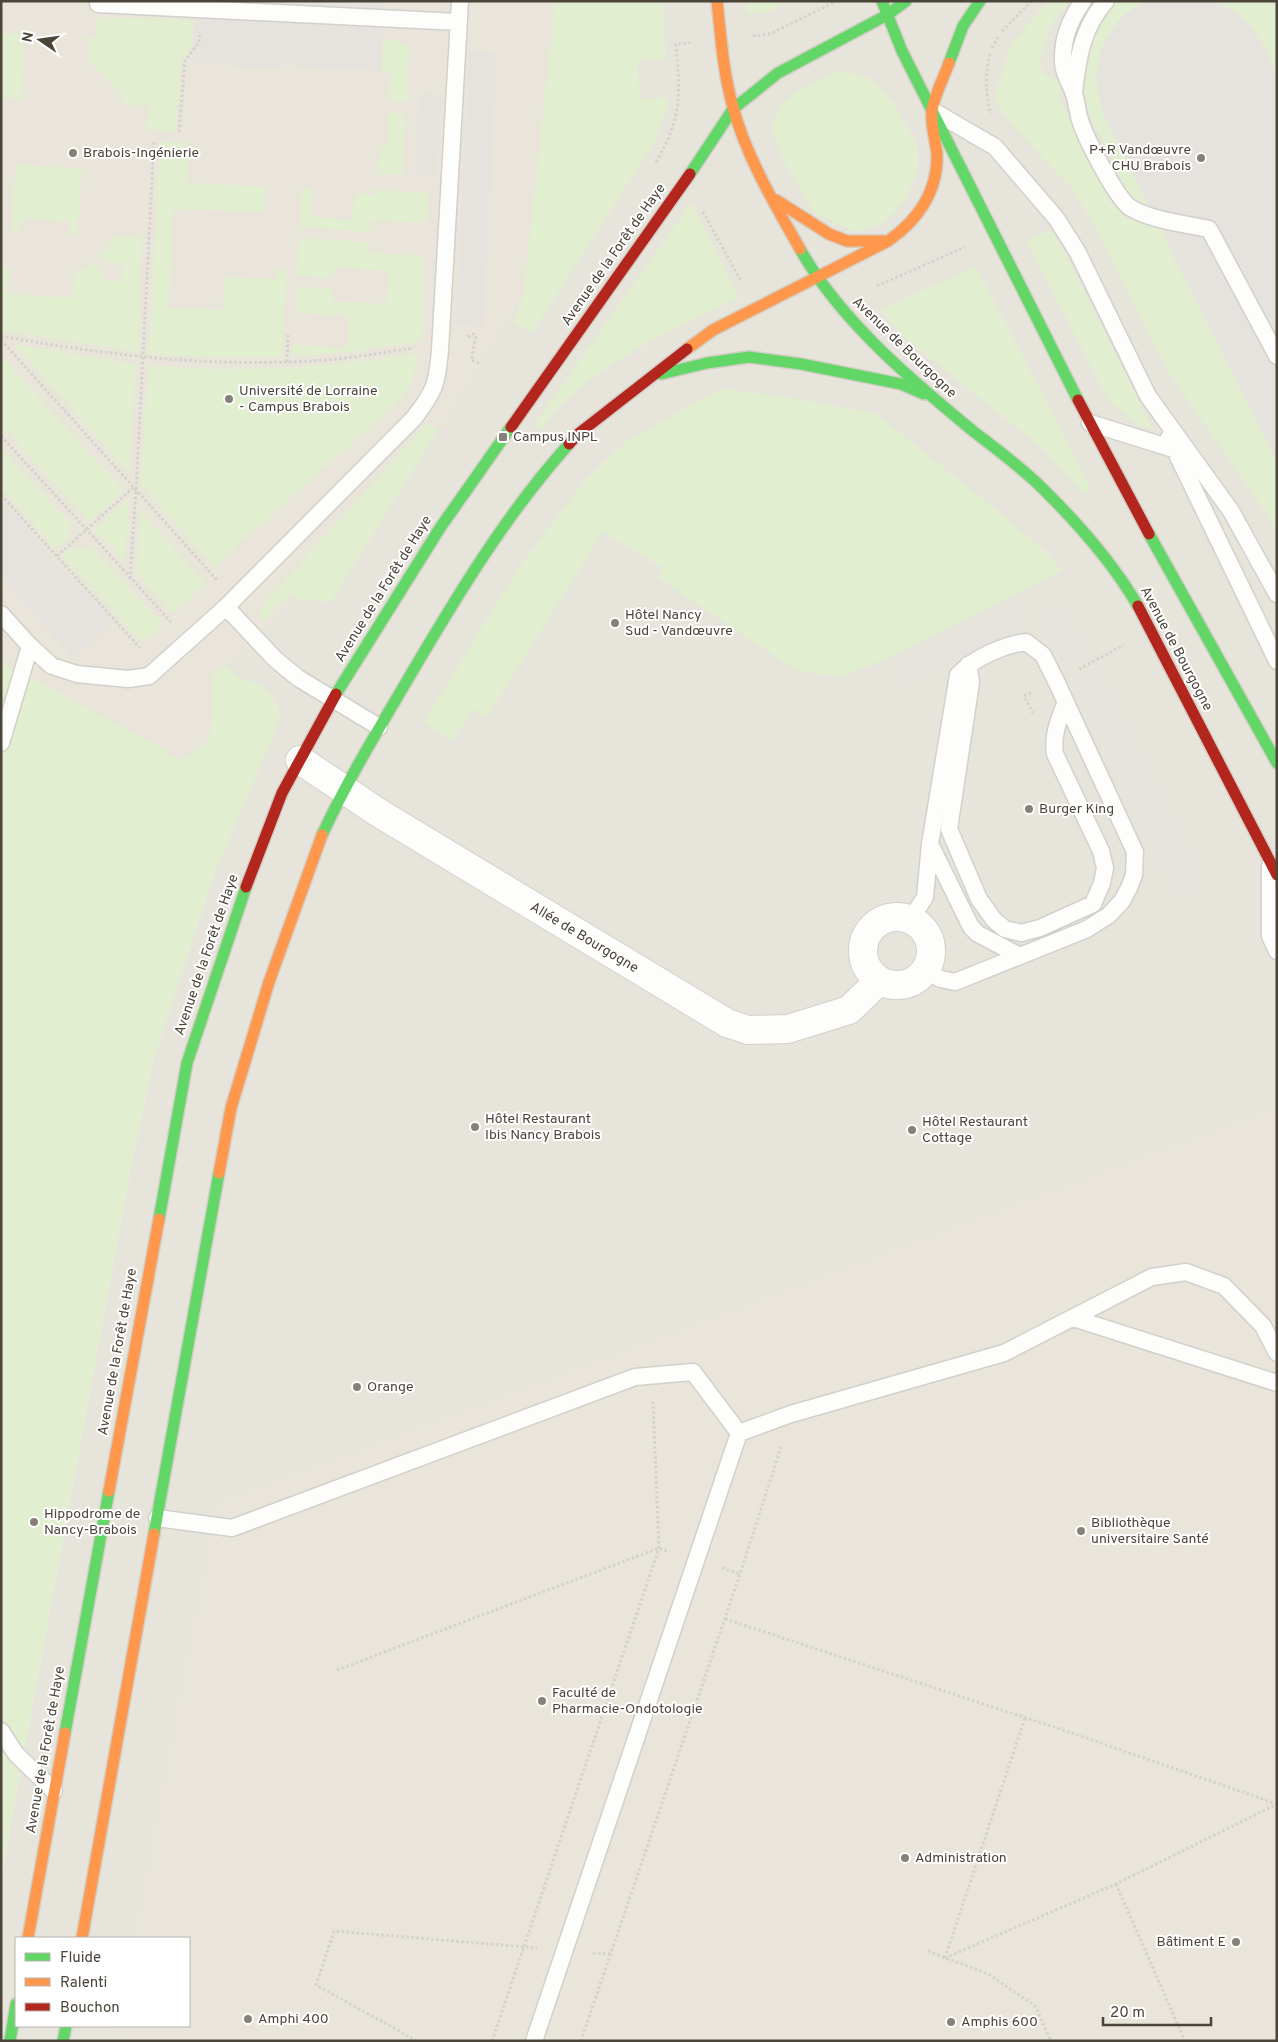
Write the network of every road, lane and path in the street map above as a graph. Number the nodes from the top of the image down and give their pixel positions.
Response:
1 (460, 1) edge
2 (717, 1) edge
3 (837, 1) edge
4 (882, 1) edge
5 (906, 1) edge
6 (980, 1) edge
7 (1032, 1) edge
8 (1083, 1) edge
9 (1106, 1) edge
10 (98, 4) dead end
11 (201, 8) junction
12 (887, 15) junction
13 (458, 22) junction
14 (720, 40) junction
15 (1074, 92) junction
16 (988, 102) dead end
17 (733, 109) junction
18 (932, 110) junction
19 (179, 132) dead end
20 (154, 141) dead end
21 (681, 187) junction
22 (773, 198) junction
23 (994, 234) junction
24 (888, 241) junction
25 (816, 278) junction
26 (837, 304) junction
27 (756, 309) junction
28 (288, 335) dead end
29 (1, 336) edge
30 (1, 340) edge
31 (440, 350) junction
32 (1277, 356) edge
33 (143, 358) junction
34 (287, 362) junction
35 (650, 377) junction
36 (932, 397) junction
37 (1090, 423) junction
38 (1, 436) edge
39 (1182, 451) junction
40 (133, 488) junction
41 (136, 491) junction
42 (1, 495) edge
43 (86, 530) junction
44 (57, 556) junction
45 (130, 579) junction
46 (1277, 594) edge
47 (230, 603) junction
48 (1, 614) edge
49 (189, 641) junction
50 (30, 646) junction
51 (1121, 647) dead end
52 (1277, 661) edge
53 (1091, 662) dead end
54 (968, 664) junction
55 (159, 668) junction
56 (1037, 690) dead end
57 (333, 699) junction
58 (1066, 702) junction
59 (1036, 720) dead end
60 (379, 727) junction
61 (1, 743) edge
62 (300, 760) junction
63 (1277, 763) edge
64 (344, 788) junction
65 (930, 844) junction
66 (1273, 868) edge
67 (911, 919) junction
68 (1277, 951) edge
69 (1020, 956) junction
70 (925, 971) junction
71 (879, 981) junction
72 (1073, 1318) junction
73 (1277, 1354) edge
74 (652, 1376) junction
75 (1277, 1384) edge
76 (791, 1414) junction
77 (739, 1433) junction
78 (157, 1518) junction
79 (659, 1548) junction
80 (697, 1559) junction
81 (740, 1574) junction
82 (725, 1619) junction
83 (337, 1670) dead end
84 (1025, 1718) junction
85 (1, 1731) edge
86 (54, 1791) junction
87 (1276, 1804) edge
88 (1116, 1884) junction
89 (28, 1937) edge
90 (82, 1937) edge
91 (524, 1947) junction
92 (564, 1950) junction
93 (928, 1951) dead end
94 (610, 1954) junction
95 (945, 1958) junction
96 (15, 2010) edge
97 (66, 2027) edge
98 (10, 2041) edge
99 (63, 2041) edge
100 (418, 2041) edge
101 (492, 2041) edge
102 (534, 2041) edge
103 (581, 2041) edge
104 (1050, 2041) edge
105 (1185, 2041) edge

1 - 13 lane
2 - 14 street, Avenue de Bourgogne
3 - 14 path
4 - 12 street
5 - 12 street
6 - 18 street
7 - 16 path
8 - 15 lane
9 - 15 lane
10 - 11 lane
11 - 13 lane
11 - 19 path
12 - 17 street
12 - 18 street
13 - 31 lane
14 - 17 street, Avenue de Bourgogne
14 - 21 path
15 - 32 lane
17 - 21 street, Avenue de la Forêt de Haye
17 - 22 street, Avenue de Bourgogne
18 - 23 street
18 - 24 street
18 - 39 lane
20 - 33 path
21 - 27 path
21 - 57 street, Avenue de la Forêt de Haye
22 - 24 street
22 - 25 street, Avenue de Bourgogne
23 - 26 path
23 - 37 street
24 - 25 street
25 - 26 street, Avenue de Bourgogne
25 - 27 street
26 - 36 street, Avenue de Bourgogne
27 - 35 street
28 - 34 path
29 - 33 path
30 - 40 path
31 - 34 path
31 - 47 lane
33 - 34 path
33 - 41 path
35 - 36 street
35 - 60 street
36 - 66 street, Avenue de Bourgogne
37 - 39 lane
37 - 63 street
38 - 43 path
39 - 46 lane
39 - 52 lane
40 - 41 path
40 - 43 path
41 - 45 path
41 - 47 path
42 - 44 path
43 - 44 path
43 - 45 path
44 - 55 path
45 - 49 path
47 - 49 lane
47 - 57 lane
48 - 50 lane
49 - 55 lane
50 - 55 lane
50 - 61 lane
51 - 53 path
54 - 58 lane
54 - 58 lane
54 - 65 lane
56 - 59 path
57 - 60 lane
57 - 62 street, Avenue de la Forêt de Haye
58 - 69 lane
60 - 64 street
62 - 64 street, Allée de Bourgogne
62 - 86 street, Avenue de la Forêt de Haye
64 - 71 street, Allée de Bourgogne
64 - 78 street
65 - 67 lane
65 - 69 lane
66 - 68 lane
67 - 70 street
67 - 71 street
69 - 70 lane
70 - 71 street
72 - 73 lane
72 - 75 lane
72 - 76 lane
74 - 77 lane
74 - 78 lane
74 - 79 path
76 - 77 lane
76 - 81 path
77 - 80 lane
78 - 90 street
79 - 80 path
79 - 83 path
79 - 91 path
80 - 81 path
80 - 92 lane
81 - 82 path
82 - 84 path
82 - 94 path
84 - 87 path
84 - 95 path
85 - 86 lane
86 - 89 street, Avenue de la Forêt de Haye
87 - 88 path
88 - 95 path
88 - 105 path
91 - 92 path
91 - 100 path
91 - 101 path
92 - 94 path
92 - 102 lane
93 - 95 path
94 - 103 path
95 - 104 path
96 - 98 street
97 - 99 street

